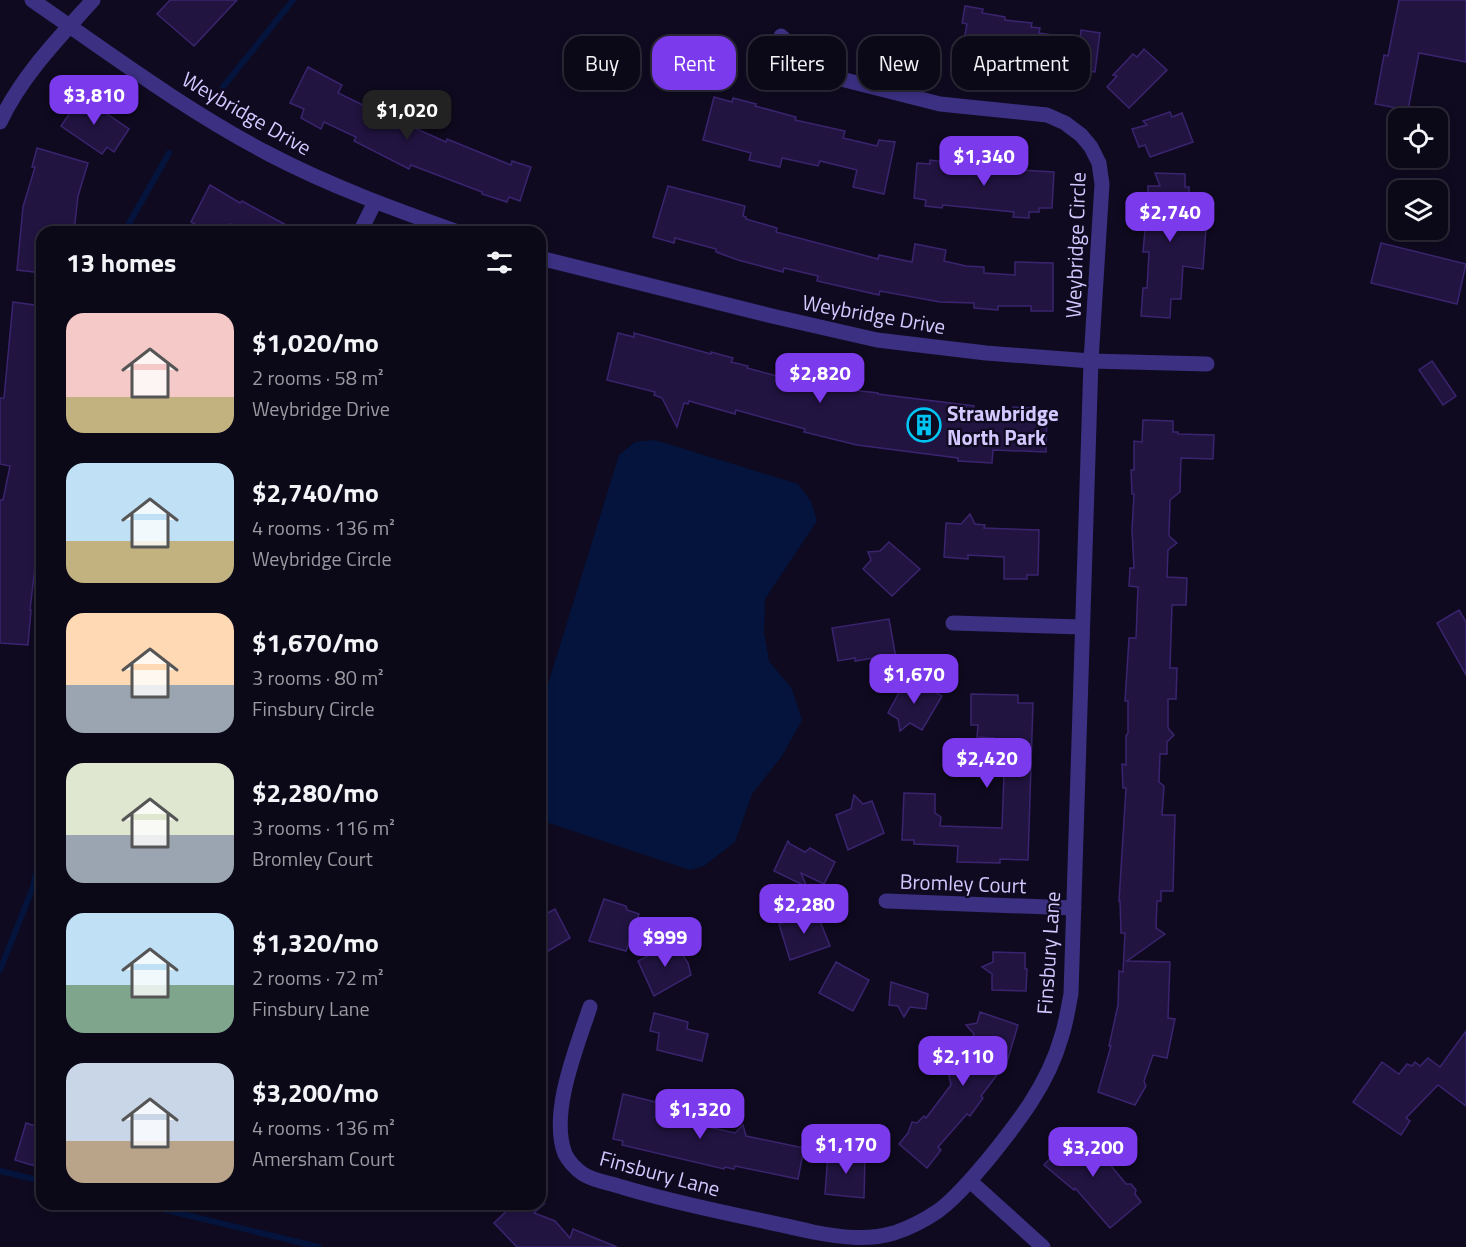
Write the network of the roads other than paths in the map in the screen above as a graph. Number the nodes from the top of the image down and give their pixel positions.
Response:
1 (32, 0) edge
2 (93, 0) edge
3 (70, 26) junction
4 (846, 80) edge
5 (0, 122) edge
6 (375, 202) junction
7 (363, 226) edge
8 (441, 226) edge
9 (546, 260) edge
10 (1091, 361) junction
11 (1207, 363) dead end
12 (953, 623) dead end
13 (1082, 627) junction
14 (886, 901) dead end
15 (1074, 908) junction
16 (590, 1007) dead end
17 (970, 1181) junction
18 (1043, 1247) edge

1 - 3 street, Weybridge Drive
2 - 3 street
3 - 5 street
3 - 6 street, Weybridge Drive
4 - 10 street, Weybridge Circle
6 - 7 street
6 - 8 street, Weybridge Drive
9 - 10 street, Weybridge Drive
10 - 11 street, Weybridge Drive
10 - 13 street, Finsbury Lane
12 - 13 street
13 - 15 street, Finsbury Lane
14 - 15 street, Bromley Court
15 - 17 street, Finsbury Lane
16 - 17 street, Finsbury Lane
17 - 18 street

